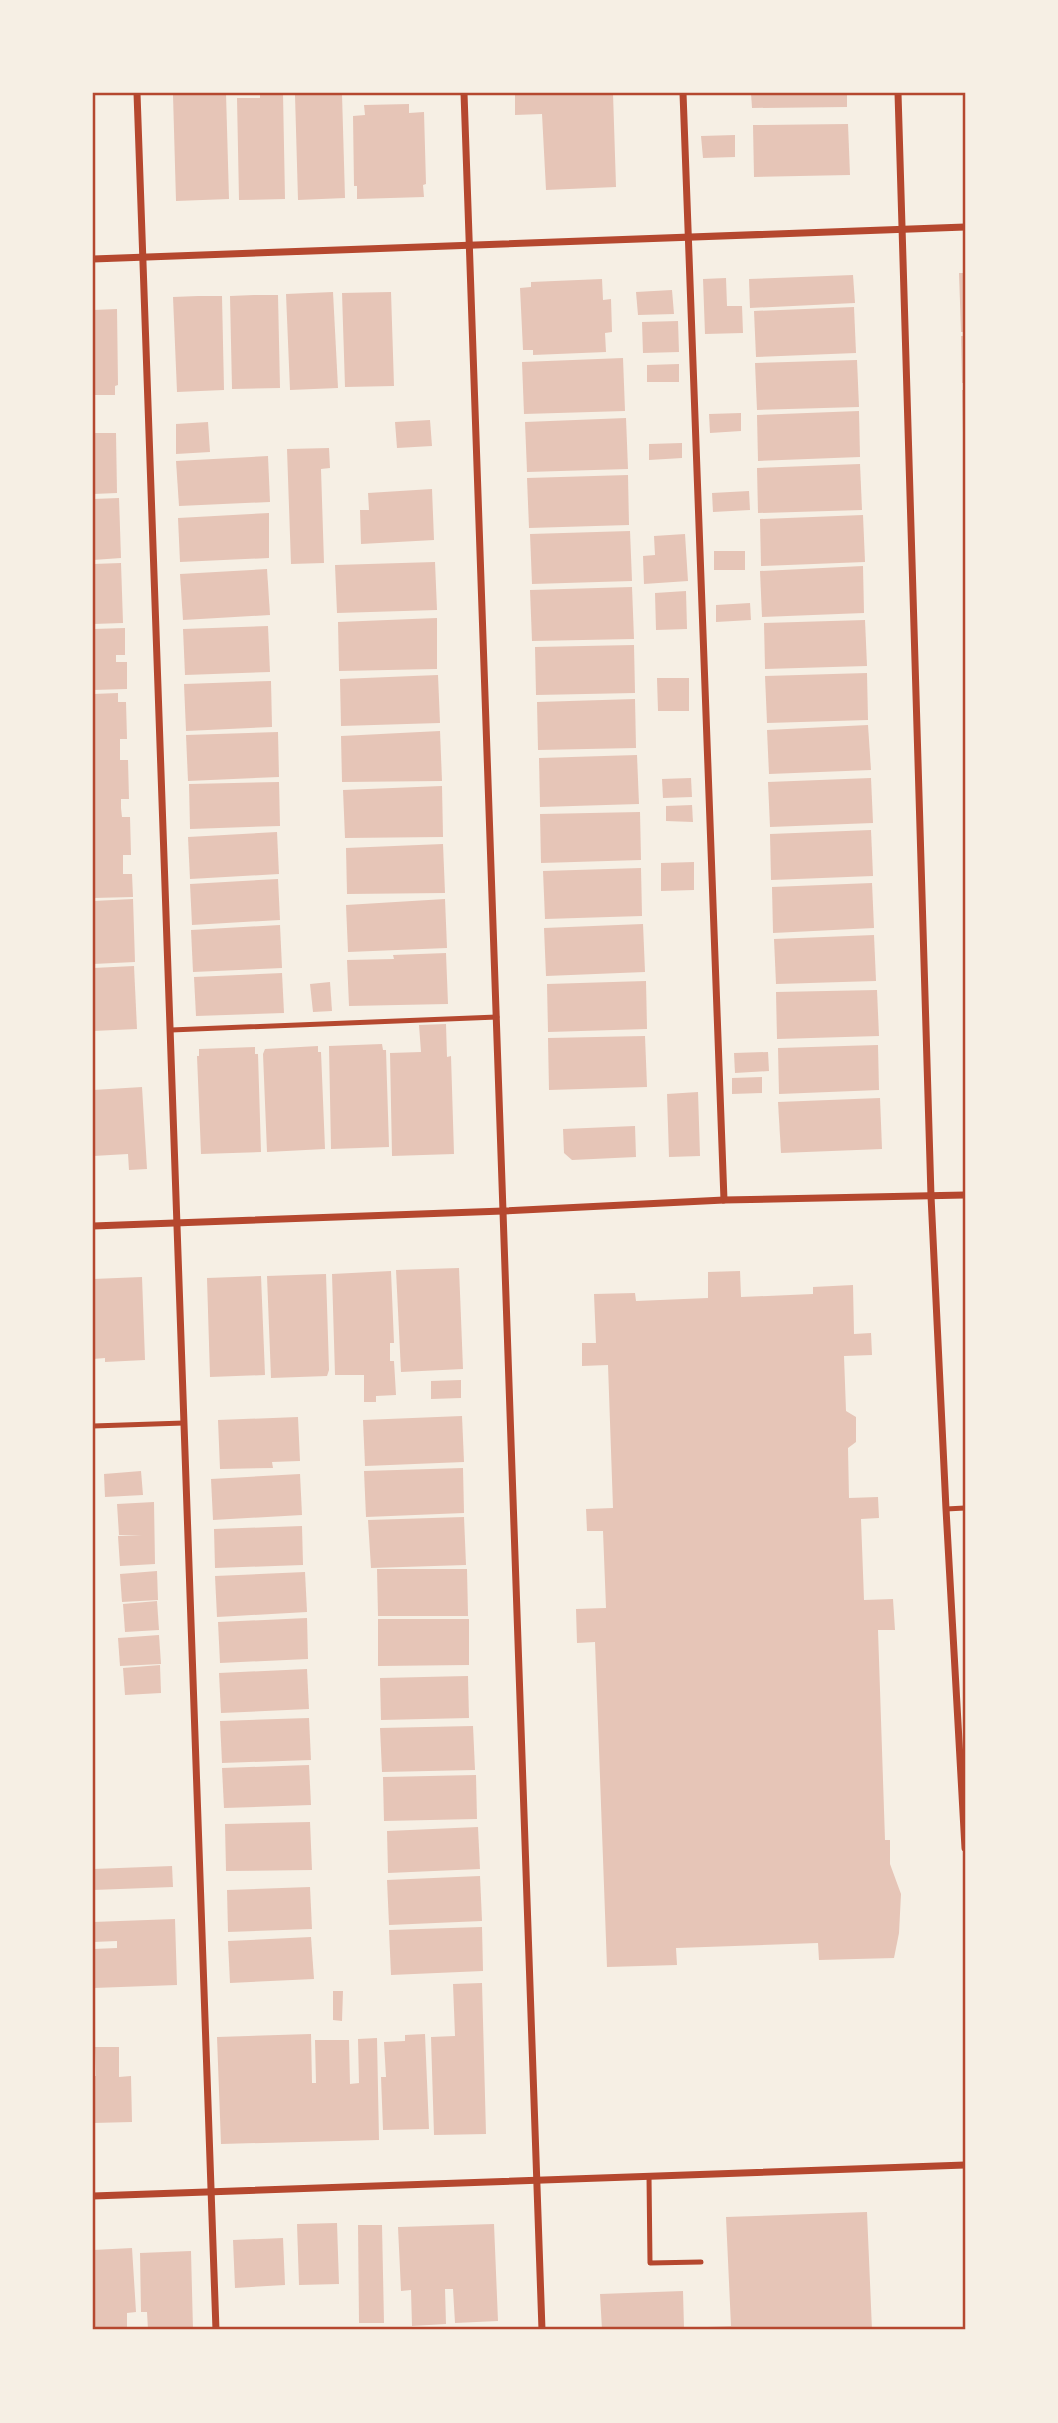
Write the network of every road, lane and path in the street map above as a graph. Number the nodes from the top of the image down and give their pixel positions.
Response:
1 (137, 93) edge
2 (464, 93) edge
3 (683, 93) edge
4 (898, 93) edge
5 (965, 227) edge
6 (902, 229) junction
7 (690, 237) junction
8 (469, 245) junction
9 (143, 257) junction
10 (93, 259) edge
11 (497, 1017) junction
12 (172, 1030) junction
13 (965, 1195) edge
14 (931, 1196) junction
15 (724, 1200) junction
16 (503, 1211) junction
17 (177, 1223) junction
18 (93, 1226) edge
19 (184, 1423) junction
20 (93, 1426) edge
21 (965, 1508) edge
22 (946, 1509) junction
23 (965, 1833) edge
24 (965, 1848) edge
25 (965, 2165) edge
26 (649, 2176) junction
27 (537, 2180) junction
28 (211, 2192) junction
29 (93, 2196) edge
30 (701, 2263) dead end
31 (215, 2330) edge
32 (542, 2330) edge

1 - 9 street
2 - 8 street
3 - 7 street
4 - 6 street
5 - 6 street
6 - 7 street
6 - 14 street
7 - 8 street
7 - 15 street
8 - 9 street
8 - 11 street
9 - 10 street
9 - 12 street
11 - 12 lane
11 - 16 street
12 - 17 street
13 - 14 street
14 - 15 street
14 - 22 street
15 - 16 street
16 - 17 street
16 - 27 street
17 - 18 street
17 - 19 street
19 - 20 lane
19 - 28 street
21 - 22 lane
22 - 23 street
23 - 24 street
25 - 26 street
26 - 27 street
26 - 30 lane
27 - 28 street
27 - 32 street
28 - 29 street
28 - 31 street

